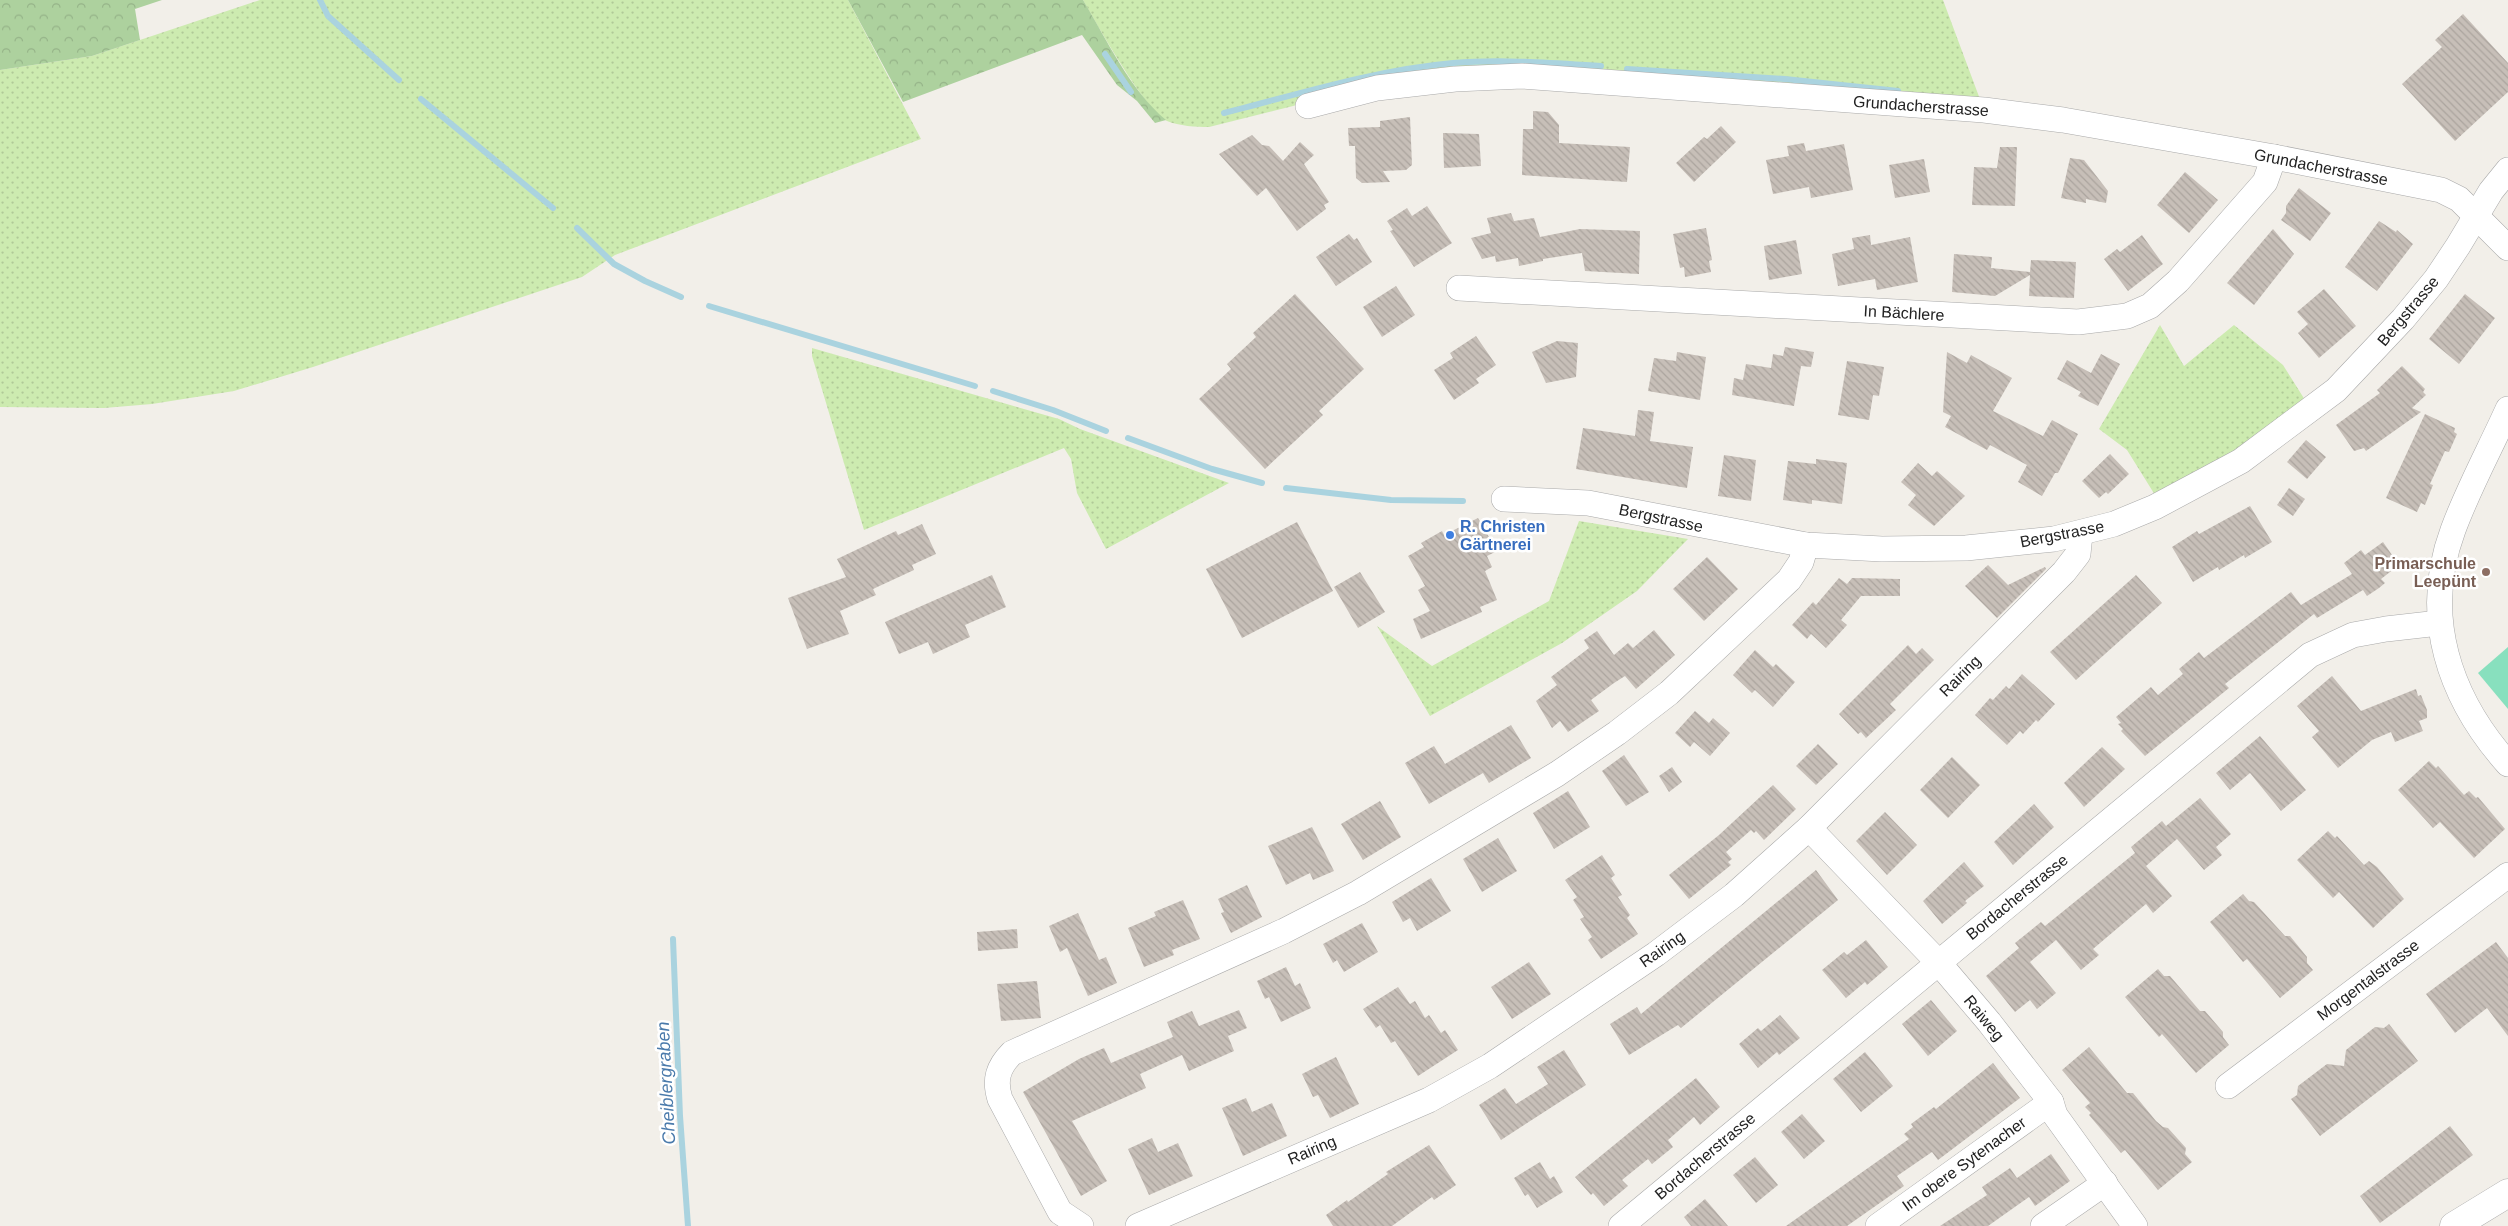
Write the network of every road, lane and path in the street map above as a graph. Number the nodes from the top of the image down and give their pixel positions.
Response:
1 (1308, 106) dead end
2 (2274, 157) junction
3 (2508, 170) edge
4 (2477, 214) junction
5 (2508, 248) edge
6 (1459, 288) dead end
7 (2508, 409) edge
8 (1504, 498) dead end
9 (2080, 534) junction
10 (1806, 546) junction
11 (2439, 623) junction
12 (2508, 764) edge
13 (1810, 828) junction
14 (2508, 875) edge
15 (1938, 962) junction
16 (2228, 1086) dead end
17 (2051, 1102) junction
18 (2105, 1183) junction
19 (2508, 1192) edge
20 (1081, 1226) edge
21 (1138, 1226) edge
22 (1621, 1226) edge
23 (1878, 1226) edge
24 (2043, 1226) edge
25 (2136, 1226) edge
26 (2454, 1226) edge

1 - 2 street, Grundacherstrasse
2 - 4 street, Grundacherstrasse
2 - 6 street, In Bächlere
3 - 4 street, Bergstrasse
4 - 5 street, Grundacherstrasse
4 - 9 street, Bergstrasse
7 - 11 street
8 - 10 street, Bergstrasse
9 - 10 street, Bergstrasse
9 - 13 street, Rairing
10 - 20 street
11 - 12 street
11 - 15 street, Bordacherstrasse
13 - 15 street, Raiweg
13 - 21 street, Rairing
14 - 16 street, Morgentalstrasse
15 - 17 street, Raiweg
15 - 22 street, Bordacherstrasse
17 - 18 street, Raiweg
17 - 23 street, Im obere Sytenacher
18 - 24 street
18 - 25 street, Raiweg
19 - 26 street

